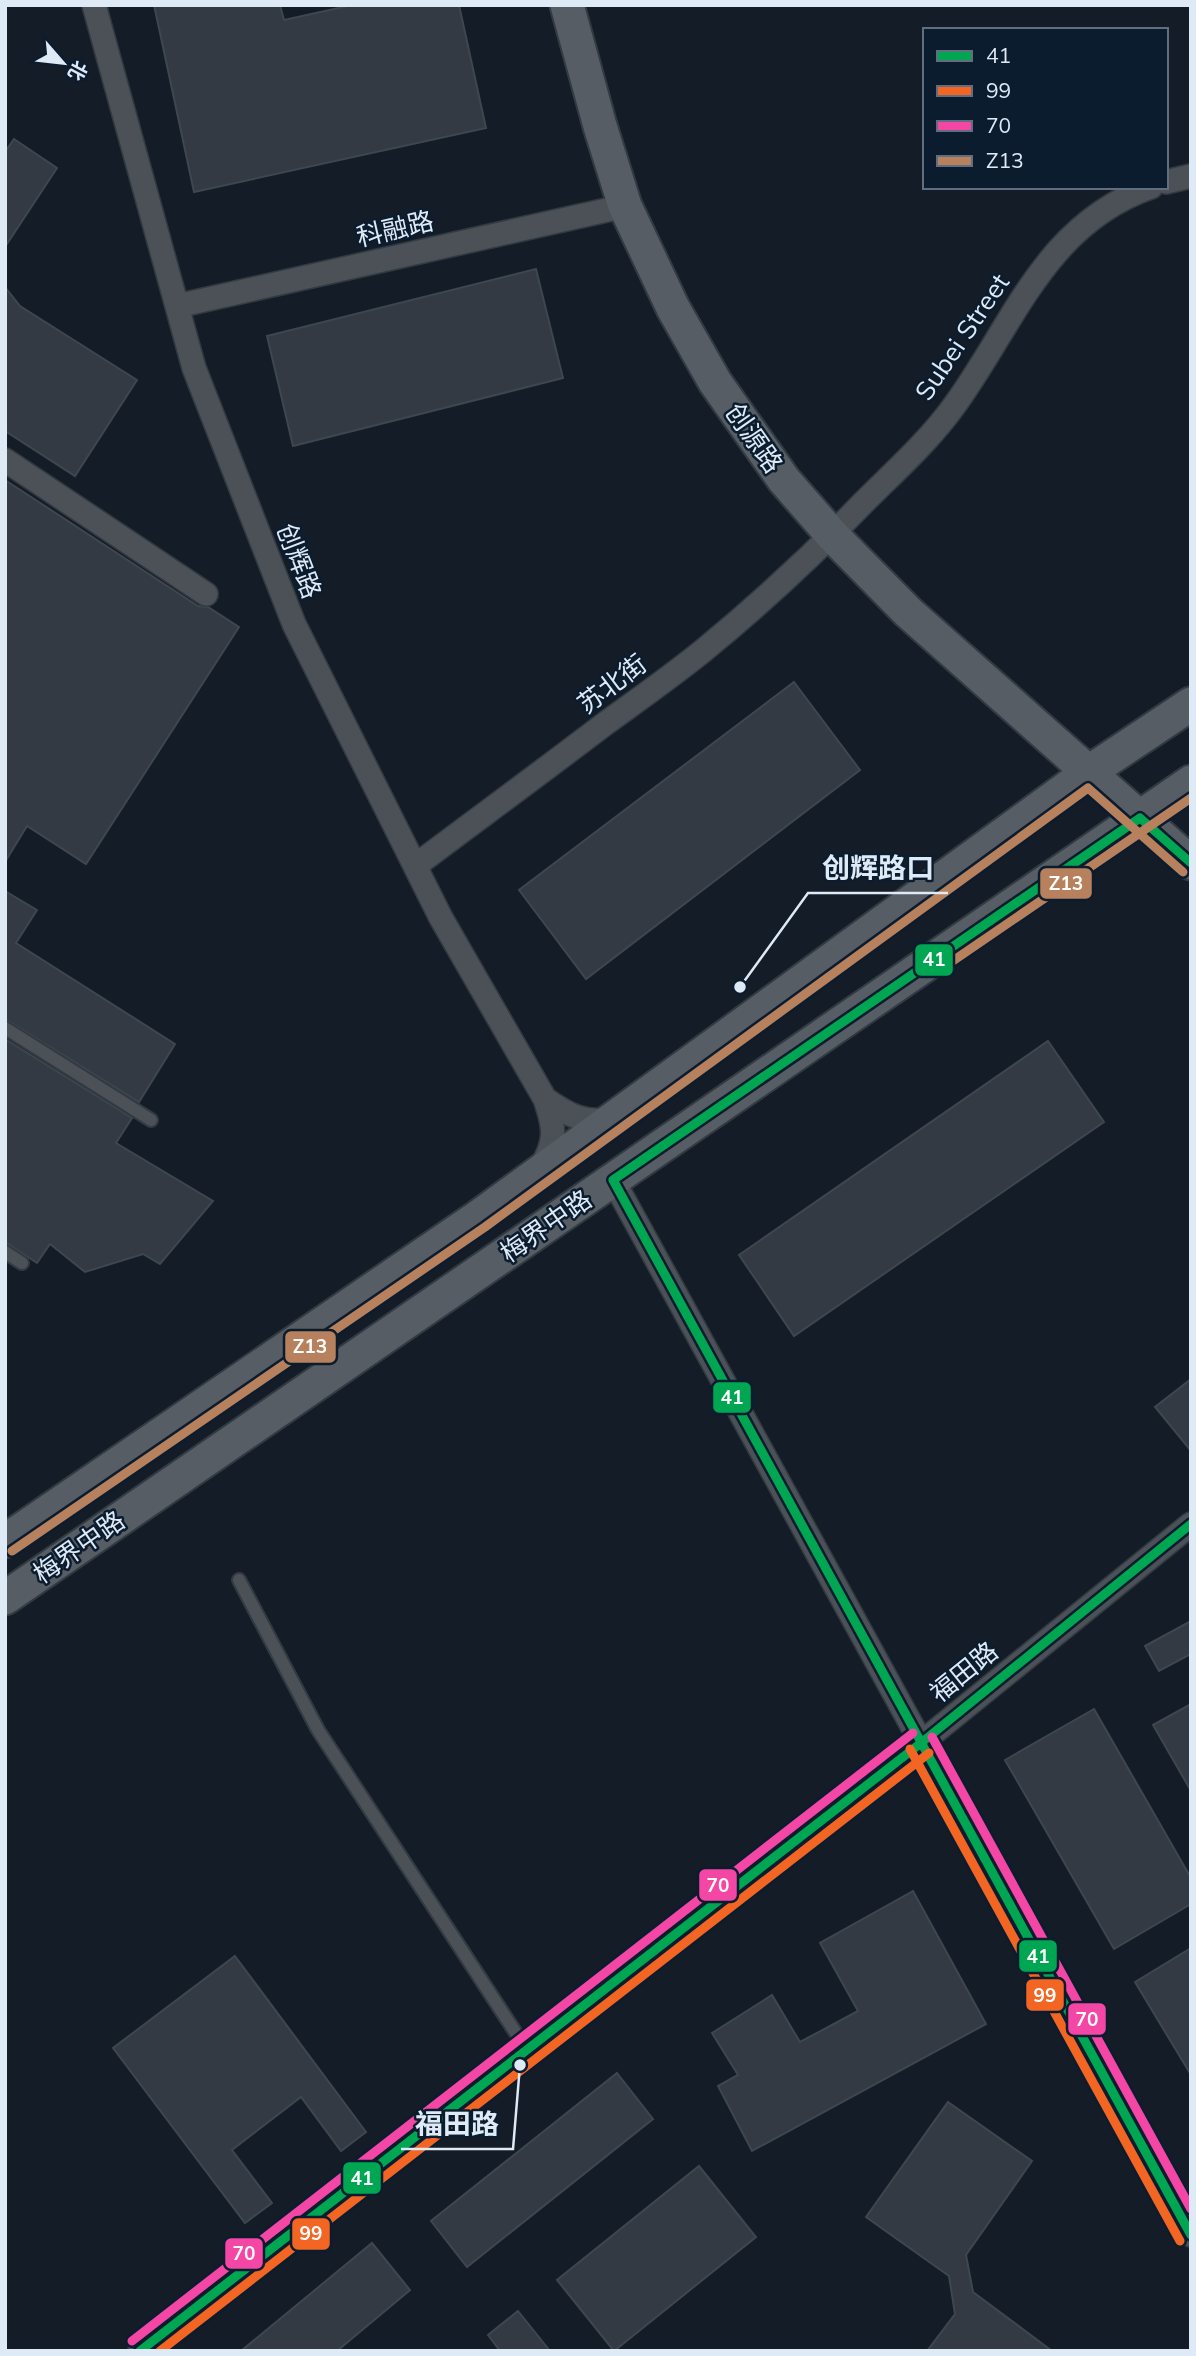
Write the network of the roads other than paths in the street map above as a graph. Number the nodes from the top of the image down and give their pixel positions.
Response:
1 (94, 5) edge
2 (566, 5) edge
3 (1191, 176) edge
4 (1168, 182) edge
5 (1146, 189) edge
6 (625, 206) junction
7 (177, 306) junction
8 (5, 460) edge
9 (832, 536) junction
10 (206, 594) dead end
11 (1191, 704) edge
12 (1089, 772) junction
13 (1191, 782) edge
14 (1140, 818) junction
15 (1191, 863) edge
16 (415, 866) junction
17 (5, 1028) edge
18 (545, 1099) junction
19 (612, 1119) junction
20 (151, 1120) dead end
21 (534, 1176) junction
22 (613, 1180) junction
23 (5, 1252) edge
24 (22, 1263) dead end
25 (1191, 1524) edge
26 (5, 1541) edge
27 (239, 1580) dead end
28 (5, 1598) edge
29 (921, 1744) junction
30 (527, 2050) junction
31 (1191, 2235) edge
32 (140, 2351) edge

1 - 7 street, 创辉路
2 - 6 main road, 创源路
3 - 4 street
5 - 9 street, Subei Street
6 - 7 street, 科融路
6 - 9 main road, 创源路
7 - 16 street, 创辉路
8 - 10 street
9 - 12 main road, 创源路
9 - 16 street, 苏北街
11 - 12 main road, 梅界中路
12 - 14 main road, 创源路
12 - 19 main road, 梅界中路
13 - 14 main road, 梅界中路
14 - 15 main road
14 - 22 main road, 梅界中路
16 - 18 street, 创辉路
17 - 20 lane
18 - 19 street
18 - 21 street
19 - 21 main road, 梅界中路
21 - 26 main road, 梅界中路
22 - 28 main road, 梅界中路
22 - 29 street
23 - 24 lane
25 - 29 street, 福田路
27 - 30 lane
29 - 30 street, 福田路
29 - 31 street
30 - 32 street, 福田路

